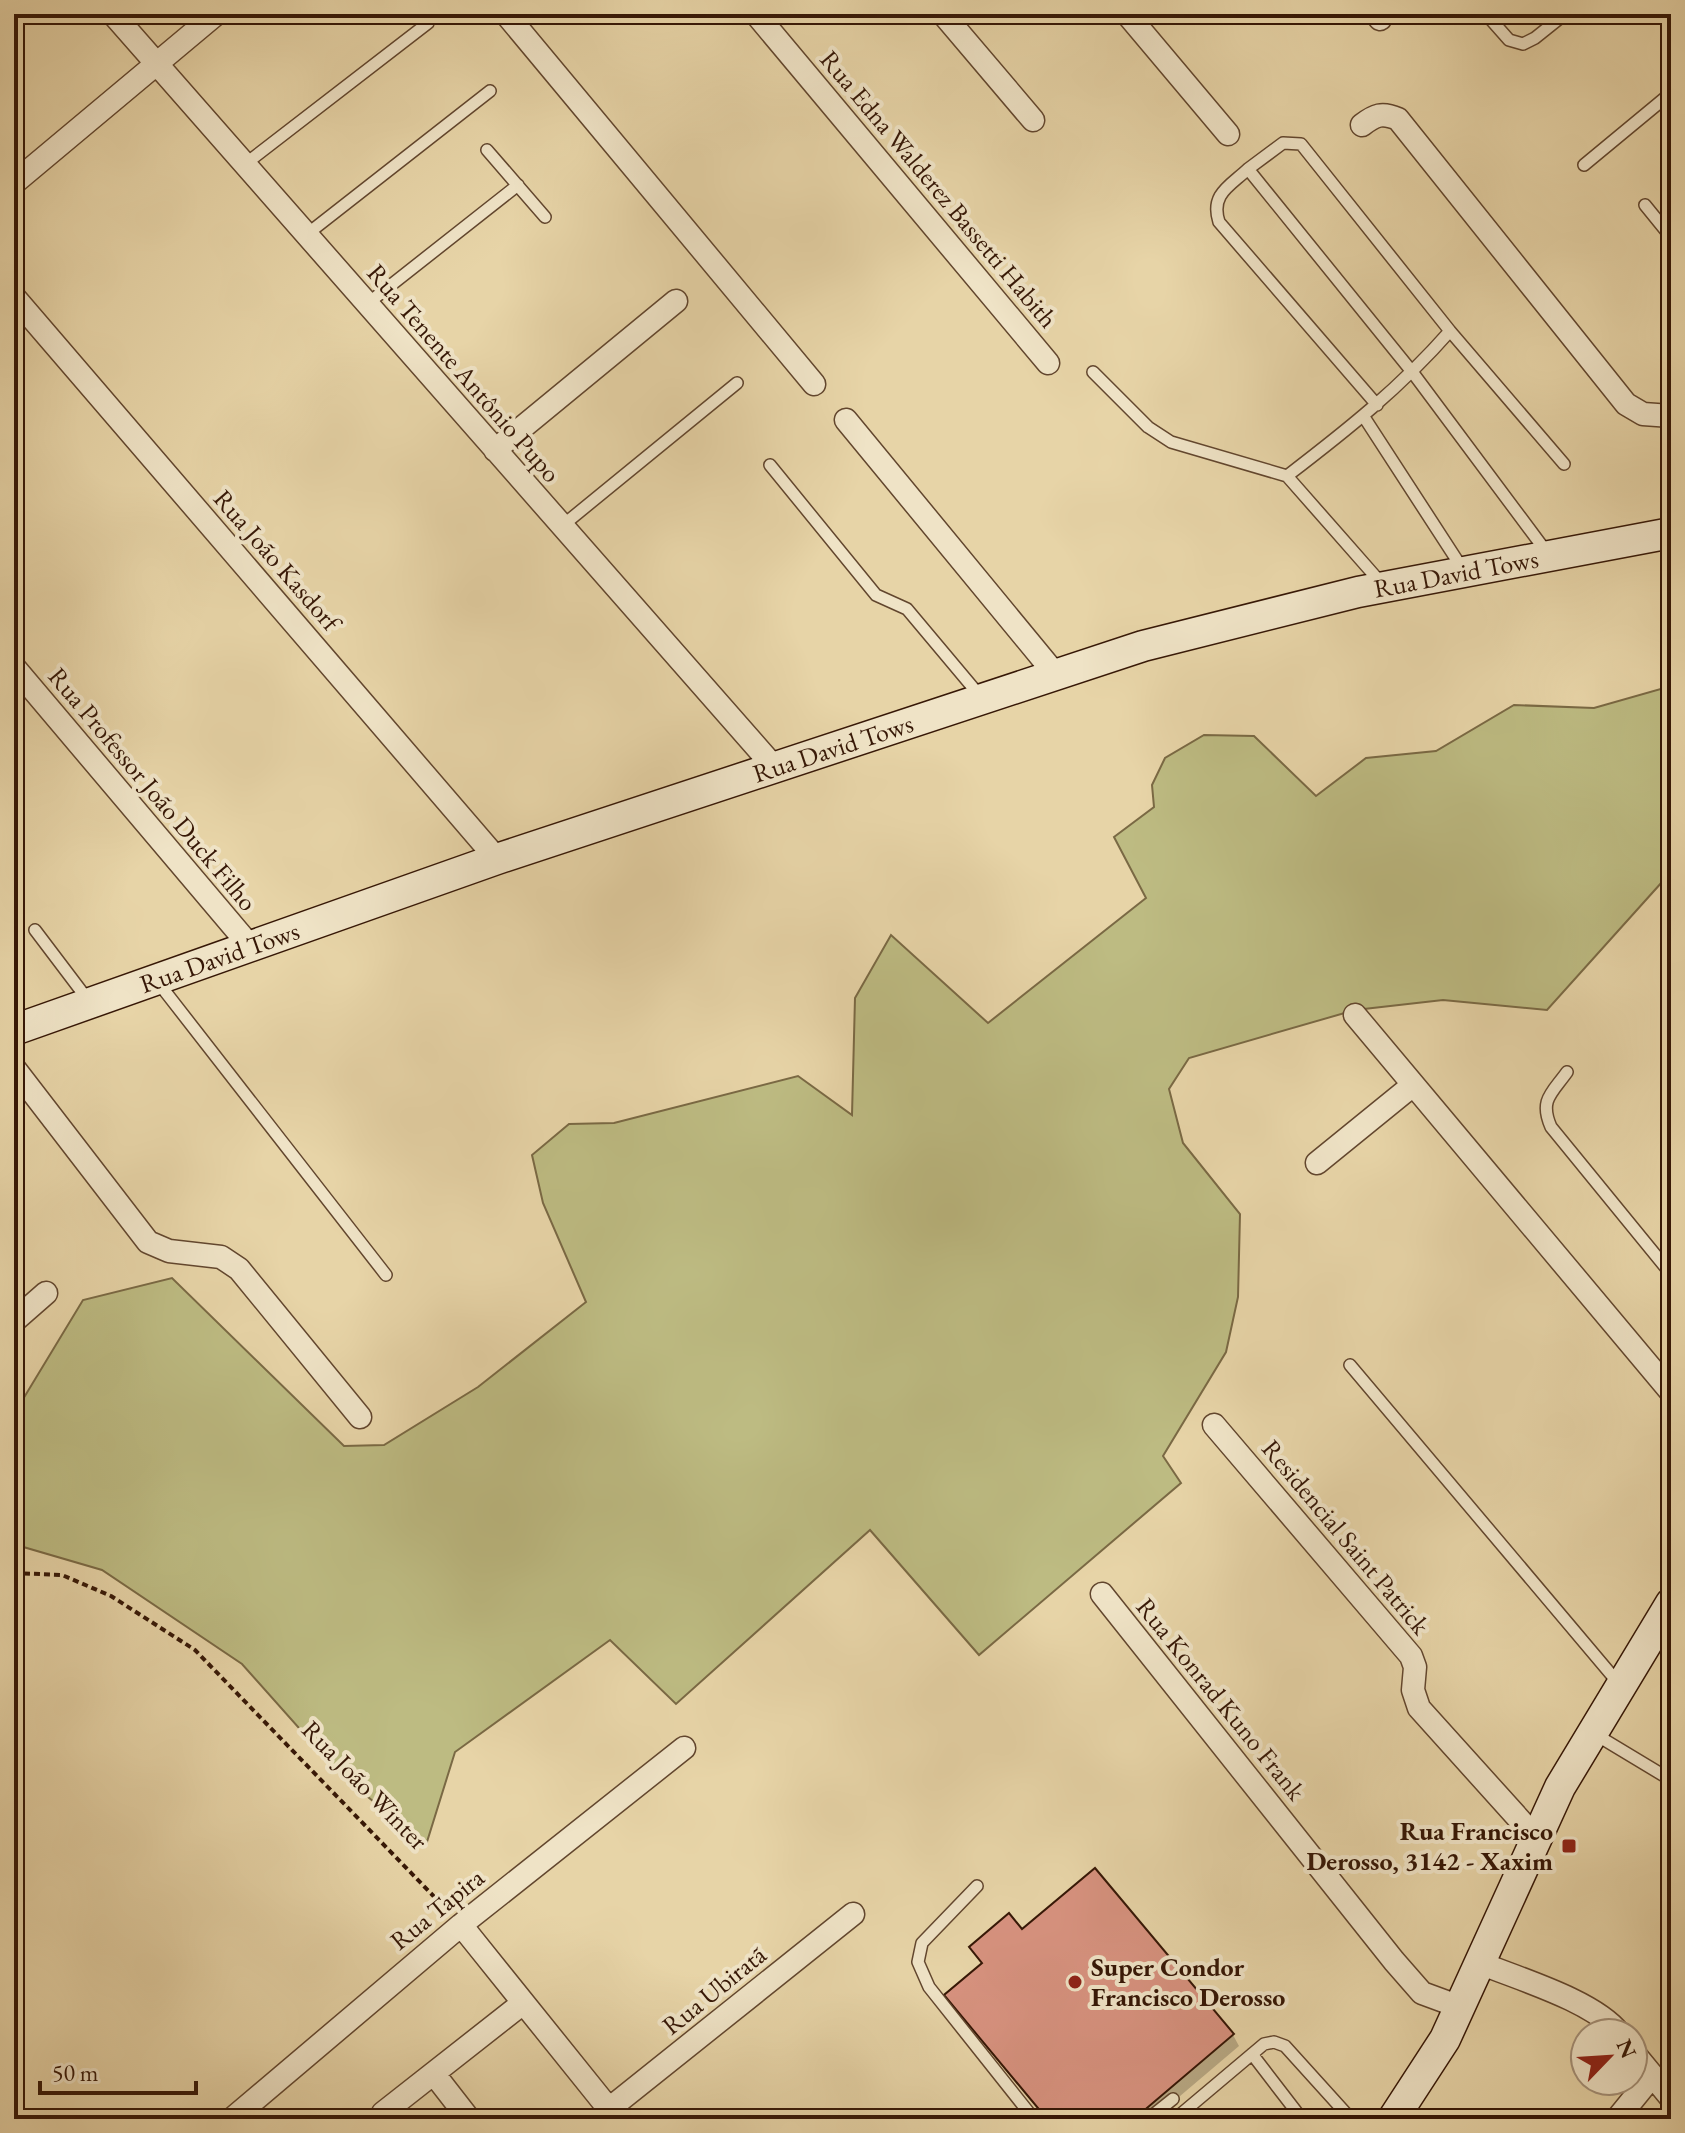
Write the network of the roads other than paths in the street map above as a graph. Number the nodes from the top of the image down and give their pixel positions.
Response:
1 (113, 14) edge
2 (216, 14) edge
3 (506, 14) edge
4 (756, 14) edge
5 (943, 14) edge
6 (1127, 14) edge
7 (1486, 14) edge
8 (1565, 14) edge
9 (428, 23) dead end
10 (155, 65) junction
11 (490, 91) dead end
12 (1671, 93) edge
13 (1033, 120) dead end
14 (1362, 125) dead end
15 (1228, 134) dead end
16 (487, 150) dead end
17 (244, 165) junction
18 (1584, 165) dead end
19 (1248, 169) junction
20 (14, 183) edge
21 (518, 185) junction
22 (1645, 205) dead end
23 (545, 217) dead end
24 (306, 236) junction
25 (1671, 237) edge
26 (14, 297) edge
27 (676, 301) dead end
28 (367, 305) junction
29 (1450, 331) junction
30 (1048, 363) dead end
31 (1093, 372) dead end
32 (1413, 373) junction
33 (737, 383) dead end
34 (814, 384) dead end
35 (1377, 405) junction
36 (1671, 416) edge
37 (1364, 417) junction
38 (846, 420) dead end
39 (495, 450) junction
40 (1564, 464) dead end
41 (770, 465) dead end
42 (1287, 476) junction
43 (562, 526) junction
44 (1671, 533) edge
45 (1549, 556) junction
46 (1465, 572) junction
47 (1385, 587) junction
48 (14, 667) edge
49 (1056, 675) junction
50 (983, 699) junction
51 (775, 768) junction
52 (497, 859) junction
53 (35, 930) dead end
54 (250, 946) junction
55 (157, 980) junction
56 (91, 1003) junction
57 (1355, 1015) dead end
58 (14, 1030) edge
59 (14, 1068) edge
60 (1567, 1072) dead end
61 (1413, 1085) junction
62 (1317, 1163) dead end
63 (1671, 1274) edge
64 (386, 1275) dead end
65 (46, 1293) dead end
66 (14, 1321) edge
67 (1350, 1365) dead end
68 (1671, 1392) edge
69 (360, 1417) dead end
70 (1214, 1425) dead end
71 (1102, 1594) dead end
72 (1671, 1603) edge
73 (1621, 1686) junction
74 (1593, 1733) junction
75 (684, 1748) dead end
76 (1671, 1780) edge
77 (1537, 1839) junction
78 (977, 1886) dead end
79 (853, 1914) dead end
80 (461, 1925) junction
81 (1480, 1963) junction
82 (523, 2003) junction
83 (1460, 2007) junction
84 (1602, 2017) edge
85 (1252, 2054) junction
86 (1649, 2072) edge
87 (434, 2074) junction
88 (1652, 2076) junction
89 (1671, 2098) edge
90 (1173, 2099) dead end
91 (383, 2113) dead end
92 (613, 2114) edge
93 (232, 2119) edge
94 (469, 2119) edge
95 (1034, 2119) edge
96 (1148, 2119) edge
97 (1175, 2119) edge
98 (1302, 2119) edge
99 (1351, 2119) edge
100 (1393, 2119) edge
101 (1617, 2119) edge

1 - 10 street, Rua Tenente Antônio Pupo
2 - 10 street
3 - 34 street
4 - 30 street, Rua Edna Walderez Bassetti Habith
5 - 13 street
6 - 15 street
7 - 8 lane
9 - 17 lane
10 - 17 street, Rua Tenente Antônio Pupo
10 - 20 street
11 - 24 lane
12 - 18 lane
14 - 36 street
16 - 21 lane
17 - 24 street, Rua Tenente Antônio Pupo
19 - 29 lane
19 - 32 lane
19 - 35 lane
21 - 23 lane
21 - 28 lane
22 - 25 lane
24 - 28 street, Rua Tenente Antônio Pupo
26 - 52 street, Rua João Kasdorf
27 - 39 street
28 - 39 street, Rua Tenente Antônio Pupo
29 - 32 lane
29 - 40 lane
31 - 42 lane
32 - 35 lane
32 - 45 lane
33 - 43 lane
35 - 37 lane
37 - 42 lane
37 - 46 lane
38 - 49 street
39 - 43 street, Rua Tenente Antônio Pupo
41 - 50 lane
42 - 47 lane
43 - 51 street, Rua Tenente Antônio Pupo
44 - 45 street, Rua David Tows
45 - 46 street, Rua David Tows
46 - 47 street, Rua David Tows
47 - 49 street, Rua David Tows
48 - 54 street, Rua Professor João Duck Filho
49 - 50 street, Rua David Tows
50 - 51 street, Rua David Tows
51 - 52 street, Rua David Tows
52 - 54 street, Rua David Tows
53 - 56 lane
54 - 55 street, Rua David Tows
55 - 56 street, Rua David Tows
55 - 64 lane
56 - 58 street, Rua David Tows
57 - 61 street
59 - 69 street
60 - 63 lane
61 - 62 street
61 - 68 street
65 - 66 street
67 - 73 lane
70 - 77 street, Residencial Saint Patrick
71 - 83 street, Rua Konrad Kuno Frank
72 - 73 street
73 - 74 street
74 - 76 lane
74 - 77 street
75 - 80 street, Rua Tapira
77 - 81 street
78 - 95 lane
79 - 92 street, Rua Ubiratã
80 - 82 street
80 - 93 street, Rua Tapira
81 - 83 street
81 - 84 street
82 - 87 street
82 - 92 street
83 - 100 street
85 - 97 lane
85 - 98 lane
85 - 99 lane
86 - 88 street
87 - 91 street
87 - 94 street
88 - 89 street
88 - 101 street
90 - 96 lane

